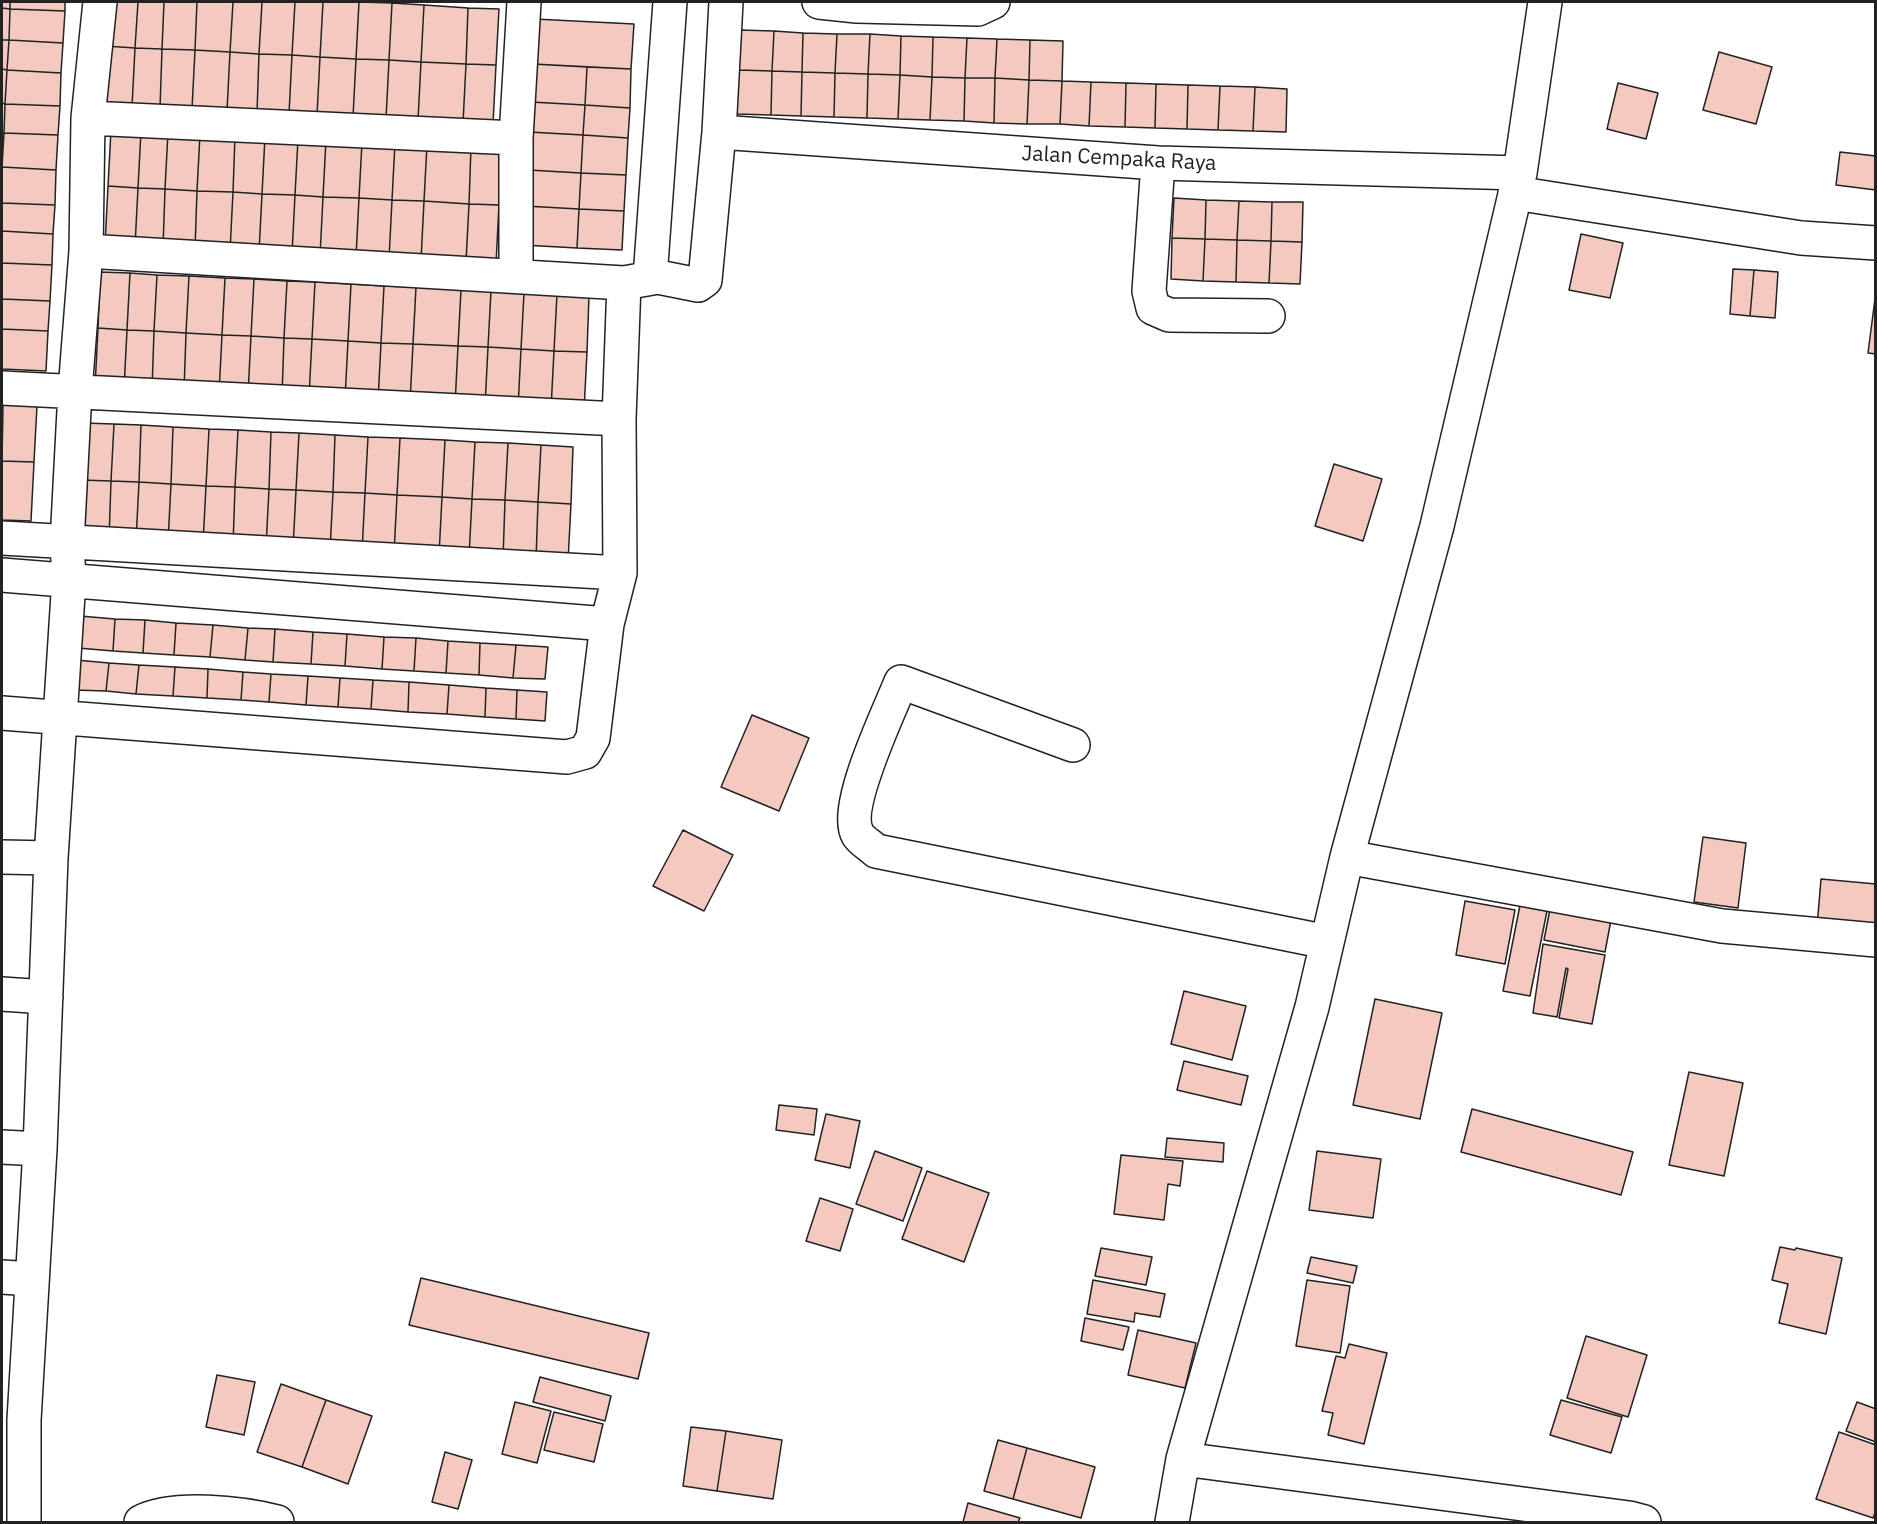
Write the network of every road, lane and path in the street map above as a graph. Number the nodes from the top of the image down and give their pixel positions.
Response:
1 (100, 2) edge
2 (524, 2) edge
3 (670, 2) edge
4 (726, 2) edge
5 (819, 2) edge
6 (993, 2) edge
7 (1545, 2) edge
8 (857, 4) edge
9 (88, 118) junction
10 (719, 132) junction
11 (516, 138) junction
12 (1158, 163) junction
13 (1517, 183) junction
14 (1875, 243) edge
15 (86, 251) junction
16 (516, 275) junction
17 (644, 279) junction
18 (1268, 316) dead end
19 (2, 388) edge
20 (75, 392) junction
21 (619, 419) junction
22 (2, 538) edge
23 (67, 543) junction
24 (620, 573) junction
25 (2, 575) edge
26 (69, 579) junction
27 (607, 624) junction
28 (2, 713) edge
29 (62, 716) junction
30 (1073, 745) dead end
31 (1347, 856) junction
32 (2, 857) edge
33 (51, 858) junction
34 (1875, 940) edge
35 (1327, 942) junction
36 (2, 994) edge
37 (46, 997) junction
38 (2, 1147) edge
39 (40, 1149) junction
40 (17, 1278) edge
41 (13, 1419) edge
42 (1183, 1459) junction
43 (24, 1522) edge
44 (141, 1522) edge
45 (277, 1522) edge
46 (1172, 1522) edge
47 (1644, 1522) edge

1 - 9 street
2 - 11 street
3 - 17 street
4 - 10 street
5 - 8 street
6 - 8 street
7 - 13 street
9 - 11 street
9 - 15 street
10 - 12 street, Jalan Cempaka Raya
10 - 17 street
11 - 16 street
12 - 13 street, Jalan Cempaka Raya
12 - 18 street
13 - 14 street, Jalan Cempaka Raya
13 - 31 street
15 - 16 street
15 - 20 street
16 - 17 street
17 - 21 street
19 - 20 street
20 - 21 street
20 - 23 street
21 - 24 street
22 - 23 street
23 - 24 street
23 - 26 street
24 - 27 street
25 - 26 street
26 - 27 street
26 - 29 street
27 - 29 street
28 - 29 street
29 - 33 street
30 - 35 street
31 - 34 street
31 - 35 street
32 - 33 street
33 - 37 street
35 - 42 street
36 - 37 street
37 - 39 street
38 - 39 street
39 - 40 street
40 - 41 street
41 - 43 street
42 - 46 street
42 - 47 street
44 - 45 street

